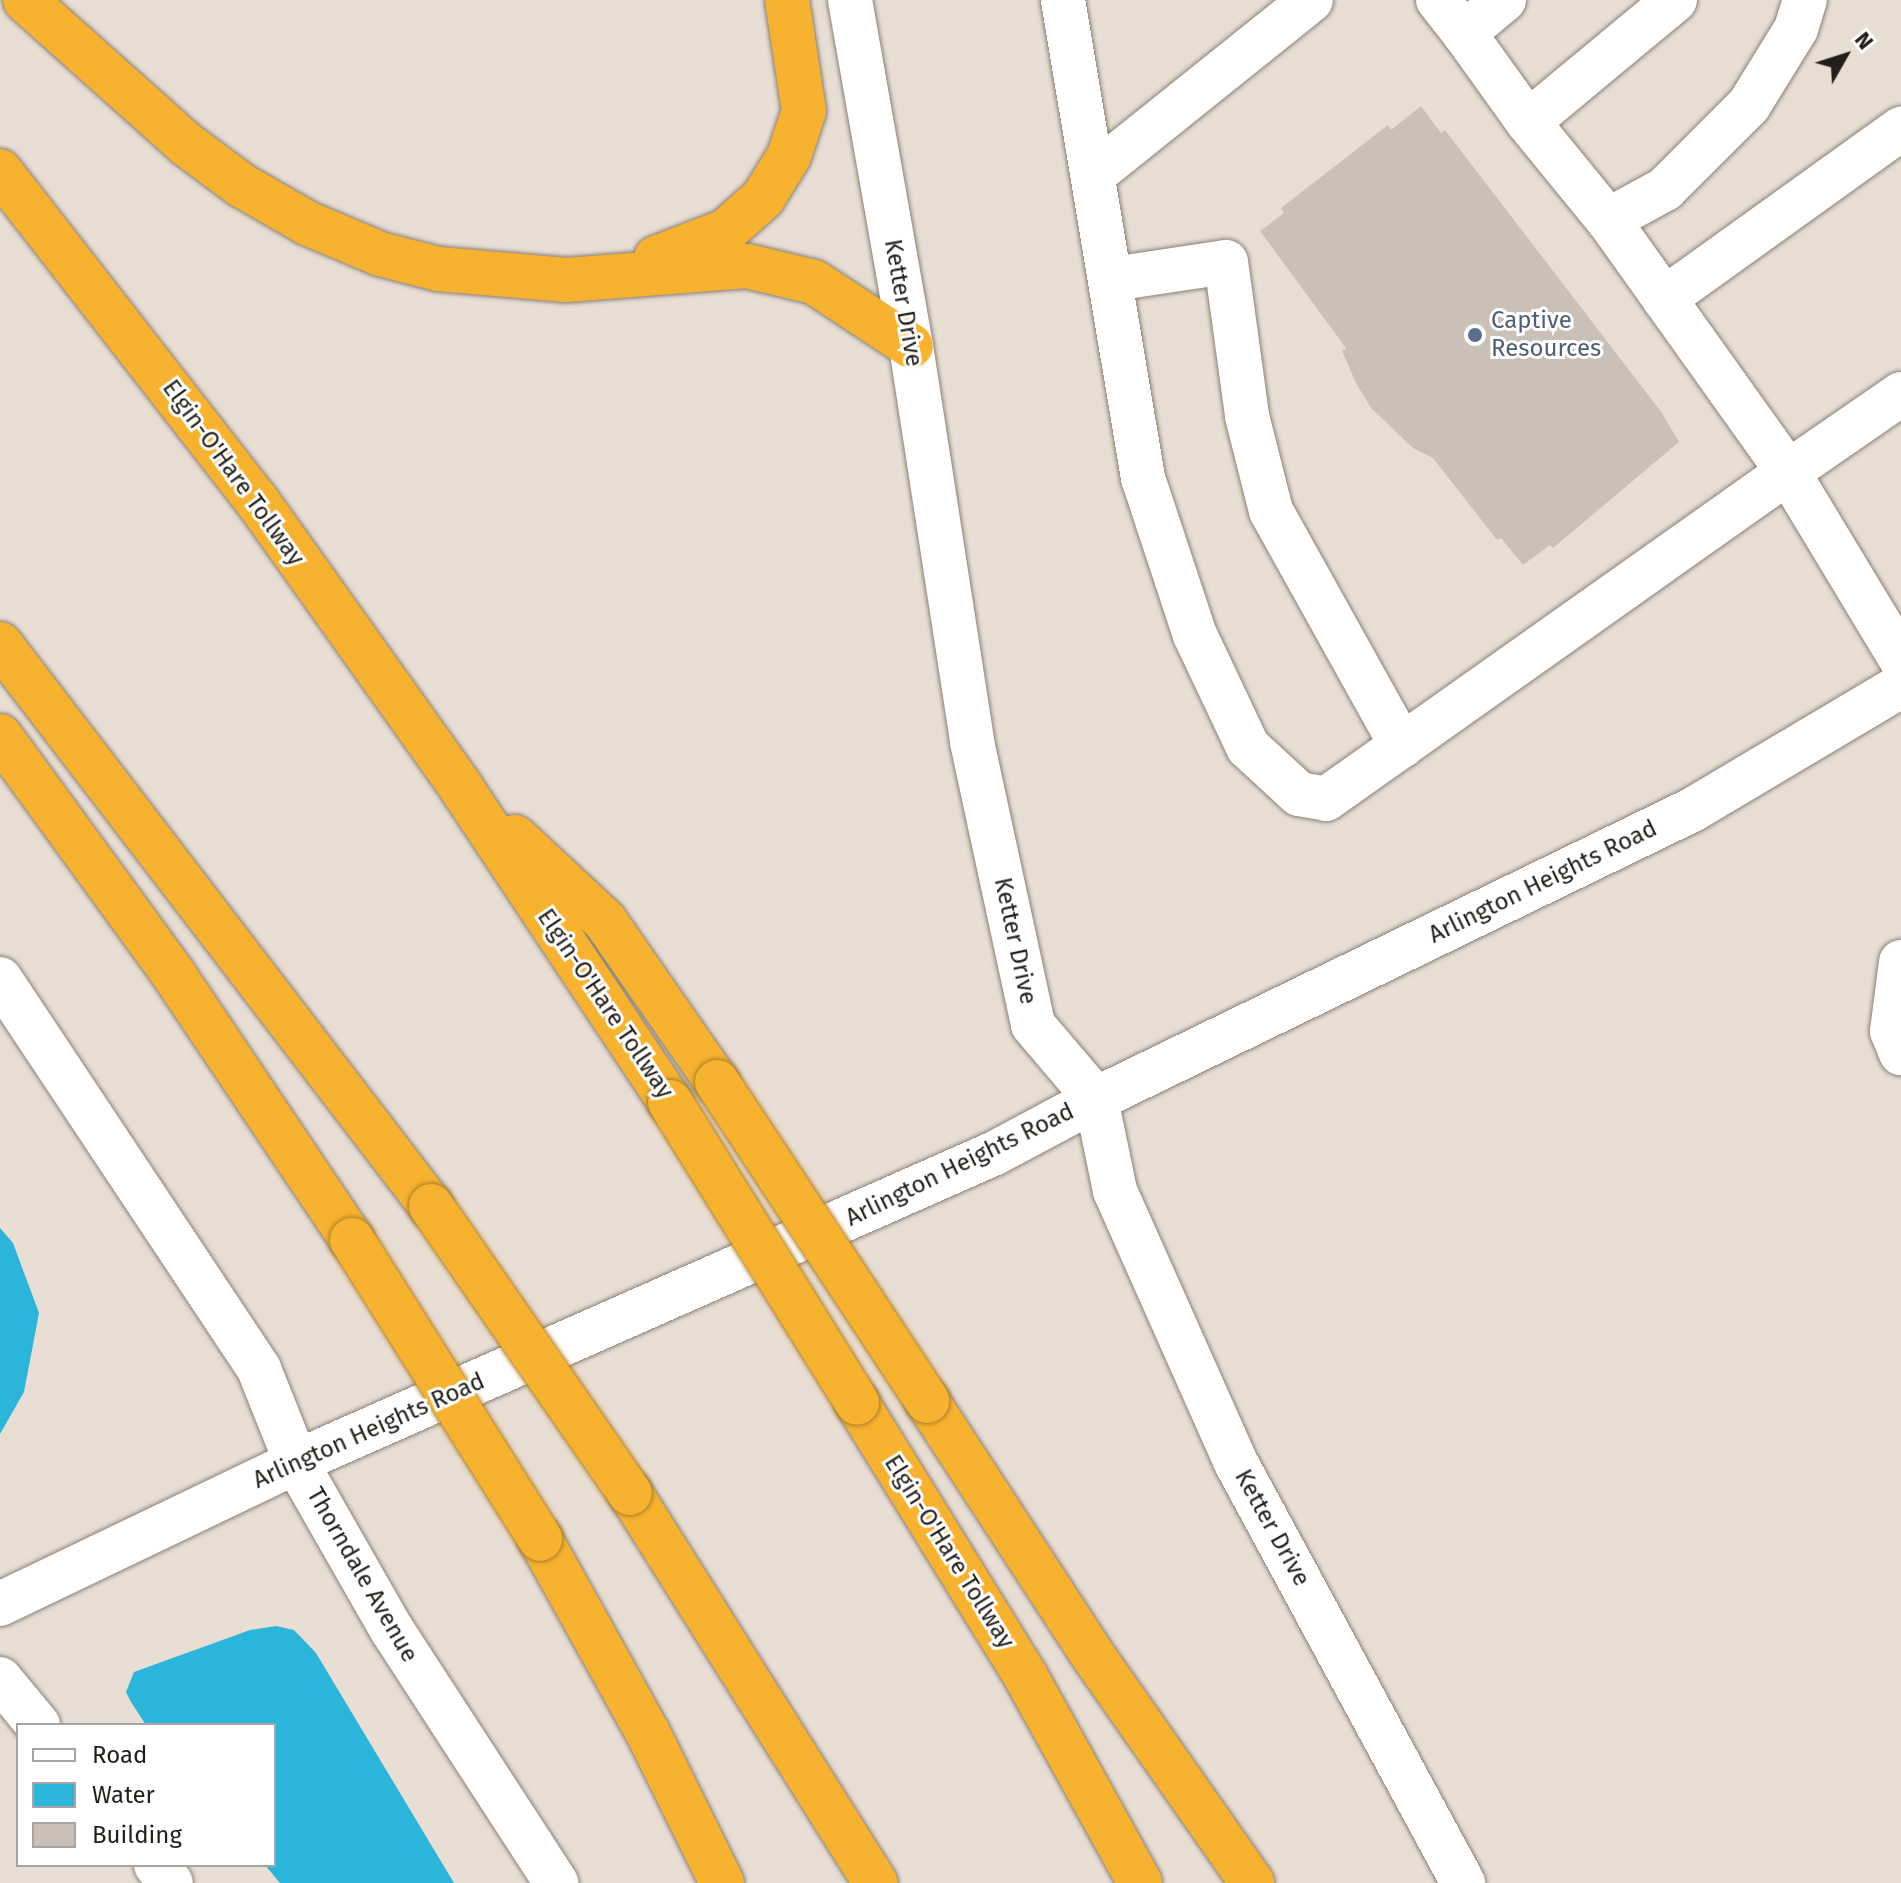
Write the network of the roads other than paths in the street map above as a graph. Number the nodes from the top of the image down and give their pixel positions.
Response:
1 (25, 0) edge
2 (787, 0) edge
3 (850, 0) edge
4 (1063, 0) edge
5 (1311, 0) edge
6 (1504, 0) edge
7 (1675, 0) edge
8 (1805, 0) edge
9 (1451, 17) edge
10 (1528, 122) junction
11 (1901, 129) edge
12 (0, 171) edge
13 (1094, 174) junction
14 (1608, 220) junction
15 (1113, 279) junction
16 (567, 280) junction
17 (1664, 299) junction
18 (911, 346) junction
19 (1901, 394) edge
20 (1788, 472) junction
21 (0, 644) edge
22 (1901, 659) edge
23 (1901, 686) edge
24 (0, 736) edge
25 (1402, 746) junction
26 (460, 786) junction
27 (1901, 962) edge
28 (0, 979) edge
29 (1901, 1053) edge
30 (1096, 1099) junction
31 (296, 1462) junction
32 (0, 1604) edge
33 (0, 1679) edge
34 (36, 1723) edge
35 (158, 1867) edge
36 (171, 1883) edge
37 (556, 1883) edge
38 (722, 1883) edge
39 (876, 1883) edge
40 (1140, 1883) edge
41 (1252, 1883) edge
42 (1463, 1883) edge

1 - 16 highway
2 - 16 highway
3 - 18 street, Ketter Drive
4 - 13 street
5 - 13 street
6 - 9 street
7 - 10 street
8 - 14 street
9 - 10 street
10 - 14 street
11 - 17 street
12 - 26 highway, Elgin-O'Hare Tollway
13 - 15 street
14 - 17 street
15 - 25 street
15 - 25 street
16 - 18 highway
17 - 20 street
18 - 30 street, Ketter Drive
19 - 20 street
20 - 22 street
20 - 25 street
21 - 39 highway, bridge
23 - 30 street, Arlington Heights Road
24 - 38 highway, bridge
26 - 40 highway, Elgin-O'Hare Tollway, bridge
26 - 41 highway, bridge
27 - 29 street
28 - 31 street, Thorndale Avenue
30 - 31 street, Arlington Heights Road
30 - 42 street, Ketter Drive
31 - 32 street, Arlington Heights Road
31 - 37 street, Thorndale Avenue
33 - 34 street
35 - 36 street

